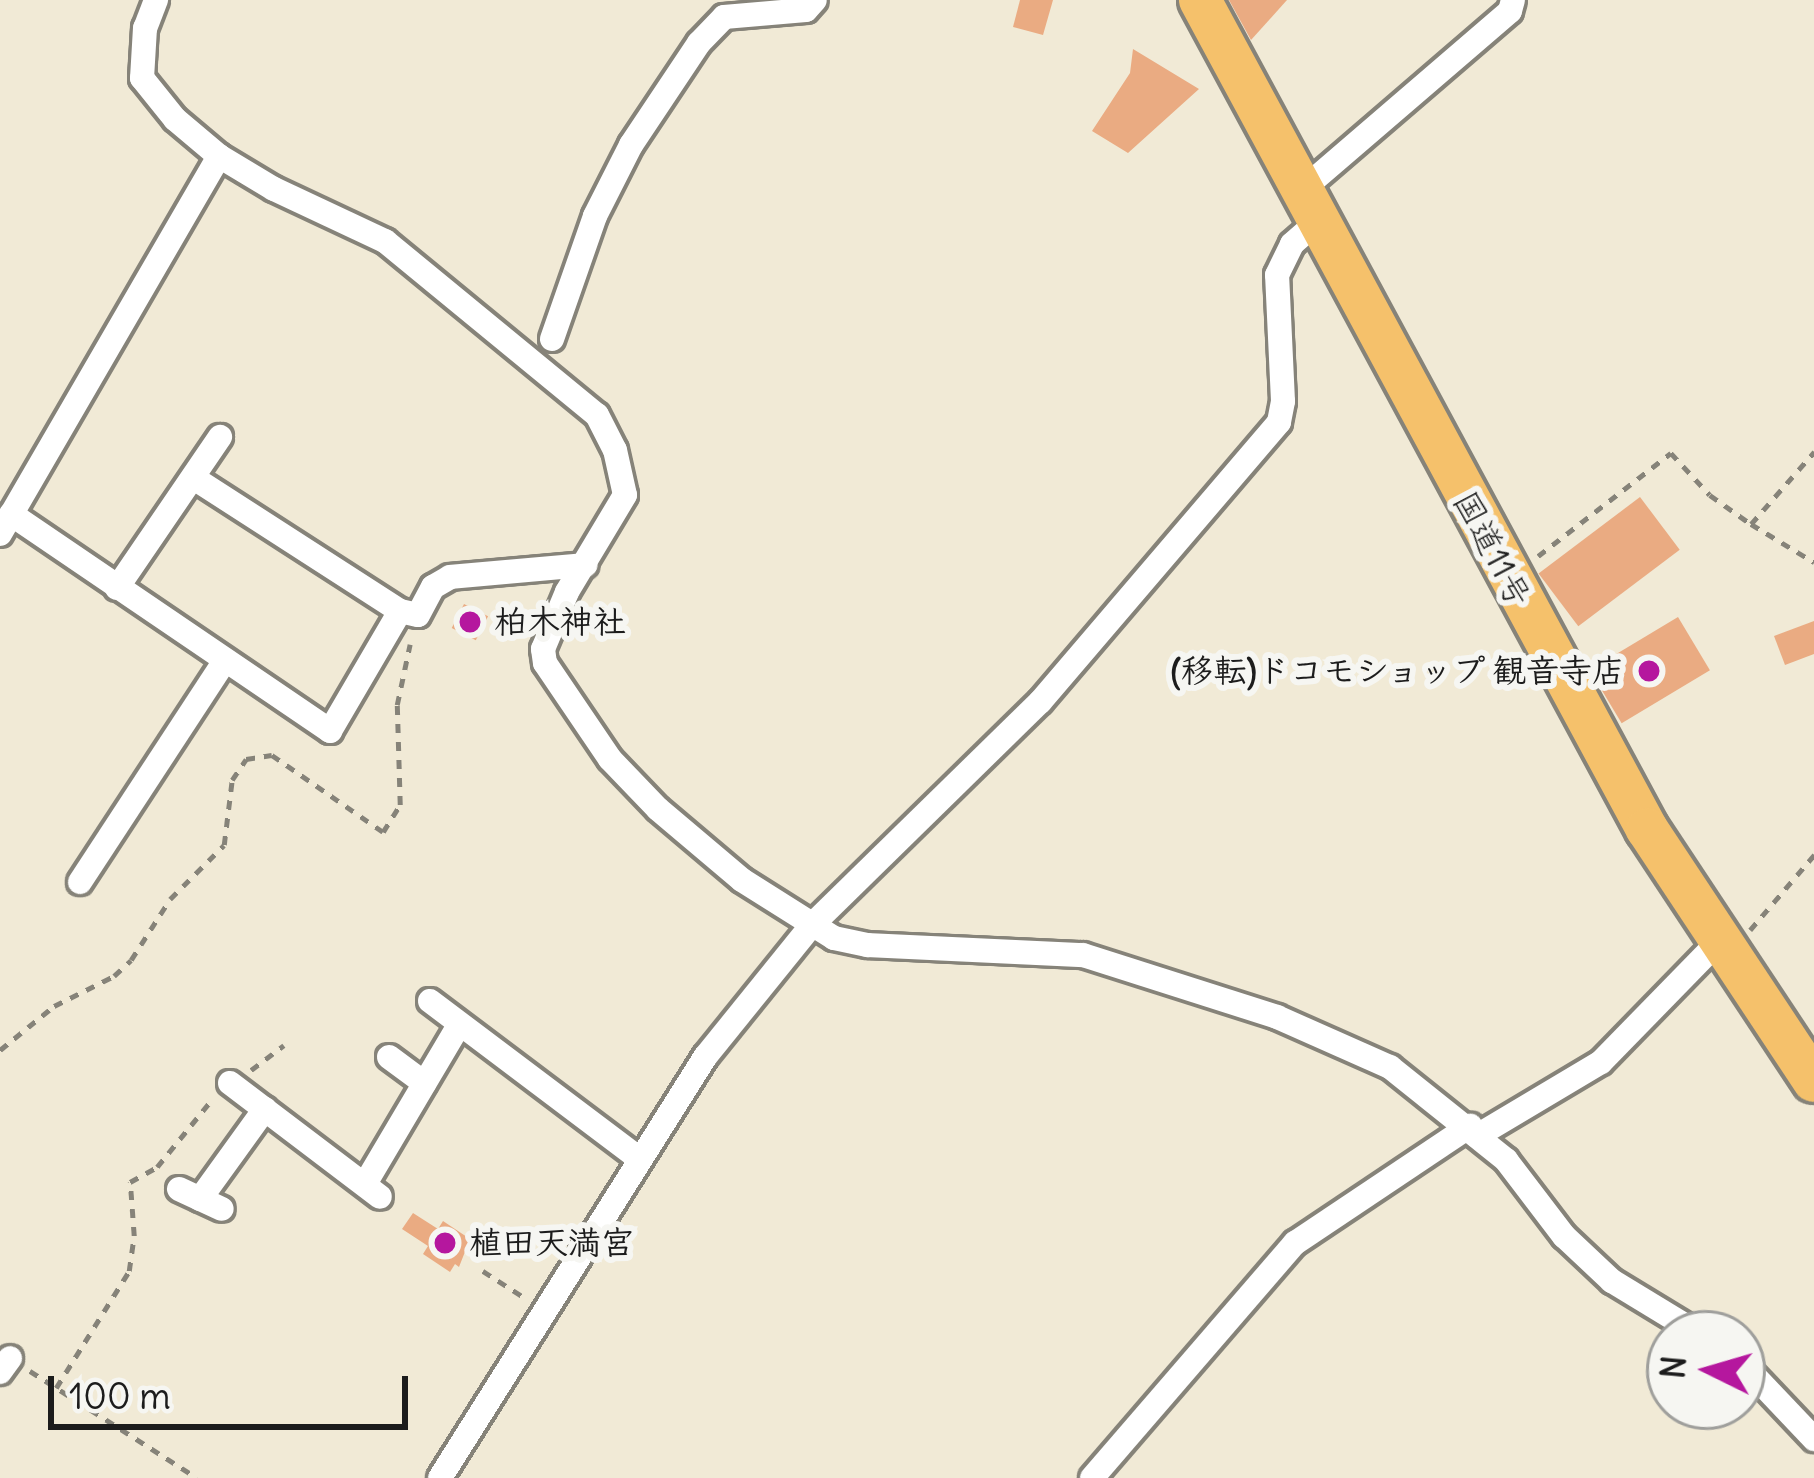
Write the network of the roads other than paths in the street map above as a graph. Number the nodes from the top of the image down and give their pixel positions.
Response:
1 (156, 0) edge
2 (815, 0) edge
3 (1200, 0) edge
4 (1513, 0) edge
5 (219, 156) junction
6 (1310, 206) junction
7 (553, 340) dead end
8 (220, 437) dead end
9 (194, 478) junction
10 (6, 524) edge
11 (584, 565) junction
12 (117, 589) junction
13 (409, 613) junction
14 (225, 660) junction
15 (80, 882) dead end
16 (811, 926) junction
17 (1722, 950) junction
18 (430, 1001) dead end
19 (459, 1025) junction
20 (388, 1057) dead end
21 (1814, 1081) edge
22 (230, 1083) road end
23 (424, 1083) junction
24 (265, 1109) junction
25 (1473, 1131) junction
26 (638, 1158) junction
27 (200, 1199) dead end
28 (1660, 1310) edge
29 (1766, 1388) edge
30 (1814, 1439) edge
31 (440, 1478) edge
32 (1092, 1478) edge

1 - 5 street
2 - 7 street
3 - 6 highway, 国道11号
4 - 6 street
5 - 10 street
5 - 11 street
6 - 16 street
6 - 17 highway, 国道11号
8 - 9 street
9 - 12 street
9 - 13 street
10 - 12 street
11 - 13 street
11 - 16 street
12 - 14 street
13 - 14 street
14 - 15 street
16 - 25 street
16 - 26 street
17 - 21 highway, 国道11号
17 - 25 street
18 - 19 street
19 - 23 street
19 - 26 street
20 - 23 street
22 - 24 street
23 - 24 street
24 - 27 street
25 - 28 street
25 - 32 street
26 - 31 street
29 - 30 street

